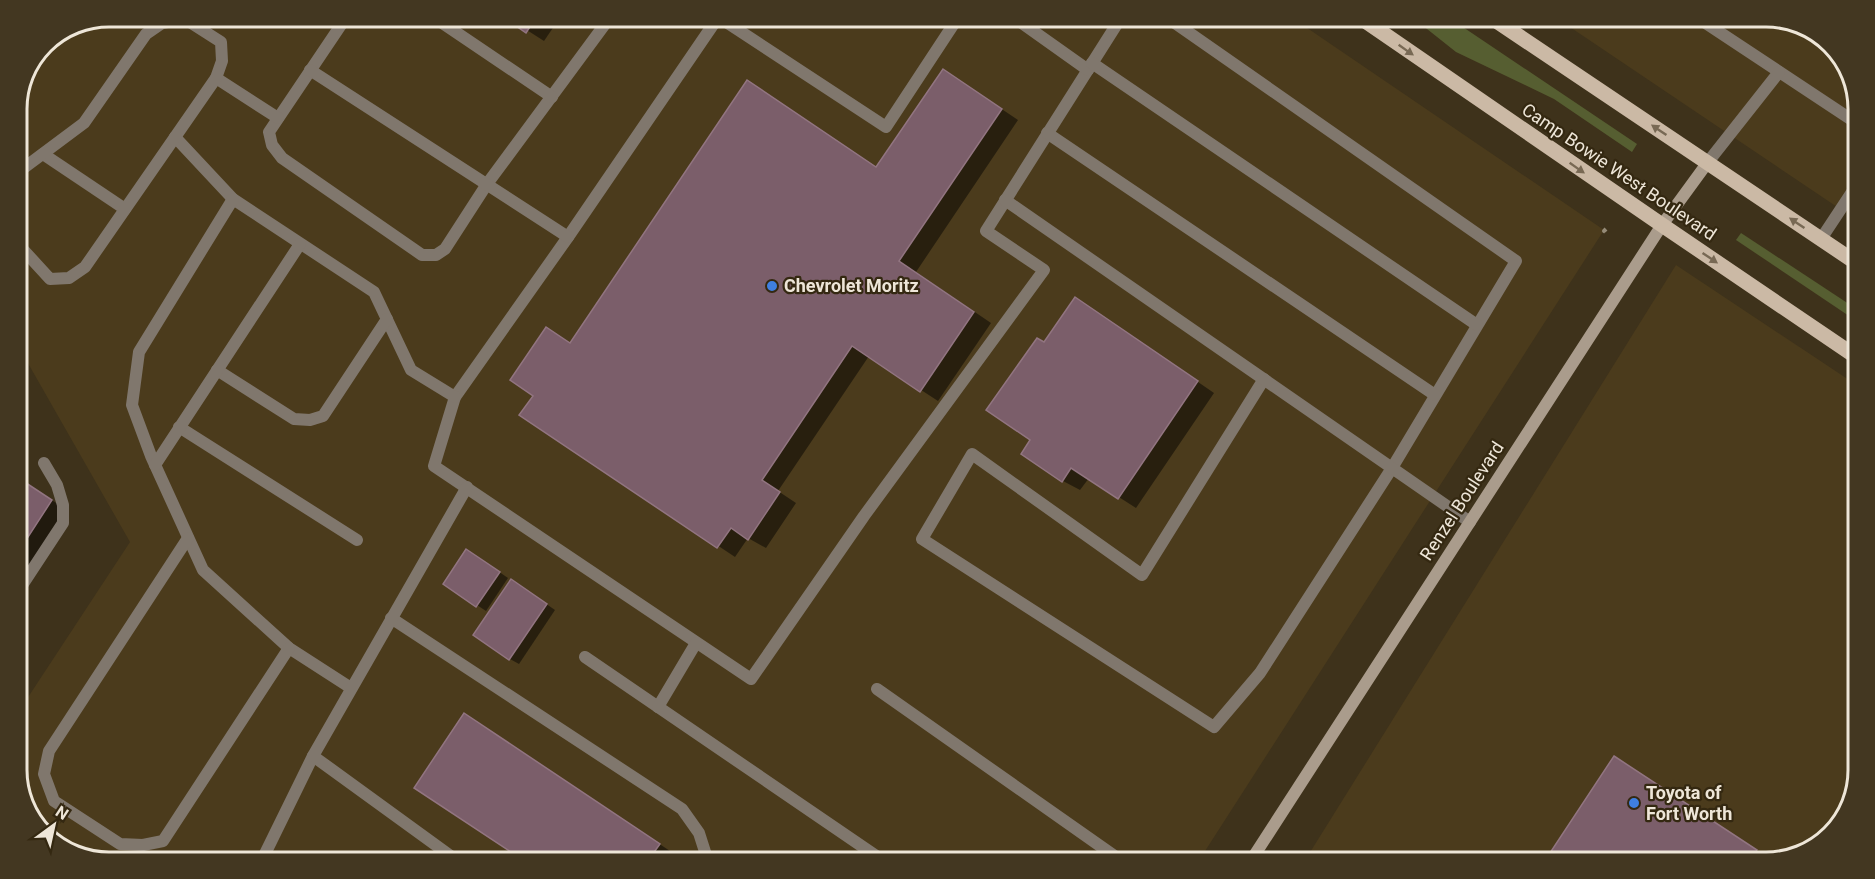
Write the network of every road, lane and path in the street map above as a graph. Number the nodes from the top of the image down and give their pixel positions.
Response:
1 (156, 27) edge
2 (198, 27) edge
3 (339, 27) edge
4 (448, 27) edge
5 (603, 27) edge
6 (711, 27) edge
7 (733, 27) edge
8 (952, 27) edge
9 (1029, 27) edge
10 (1115, 27) edge
11 (1181, 27) edge
12 (1374, 27) edge
13 (1506, 27) edge
14 (1712, 27) edge
15 (1090, 66) junction
16 (310, 70) junction
17 (1779, 72) junction
18 (216, 78) junction
19 (552, 97) junction
20 (278, 117) junction
21 (1848, 117) edge
22 (1047, 134) junction
23 (175, 137) junction
24 (43, 154) junction
25 (1708, 162) junction
26 (27, 166) edge
27 (487, 184) junction
28 (1848, 198) edge
29 (233, 199) junction
30 (1005, 200) junction
31 (125, 209) junction
32 (1662, 225) junction
33 (568, 237) junction
34 (1821, 239) junction
35 (300, 244) junction
36 (27, 254) edge
37 (1848, 257) edge
38 (387, 319) junction
39 (1477, 325) junction
40 (1848, 351) edge
41 (217, 370) junction
42 (1264, 379) junction
43 (1435, 395) junction
44 (455, 397) junction
45 (179, 428) junction
46 (44, 463) dead end
47 (155, 465) junction
48 (1392, 468) junction
49 (467, 487) junction
50 (1470, 522) junction
51 (188, 538) junction
52 (357, 540) dead end
53 (27, 578) edge
54 (391, 618) junction
55 (696, 643) junction
56 (289, 648) junction
57 (585, 657) dead end
58 (351, 688) junction
59 (877, 690) dead end
60 (658, 707) junction
61 (313, 756) junction
62 (265, 852) edge
63 (445, 852) edge
64 (704, 852) edge
65 (870, 852) edge
66 (1109, 852) edge
67 (1256, 852) edge

1 - 24 lane
2 - 18 lane
3 - 16 lane
4 - 19 lane
5 - 19 lane
6 - 33 lane
7 - 8 lane
9 - 15 lane
10 - 15 lane
11 - 39 lane
12 -> 32 main road, Camp Bowie West Boulevard
25 -> 13 main road
14 - 17 lane
15 - 22 lane
15 - 39 lane
16 - 20 lane
16 - 27 lane
17 - 21 lane
17 - 25 lane
18 - 20 lane
18 - 23 lane
19 - 27 lane
20 - 27 lane
22 - 30 lane
22 - 43 lane
23 - 29 lane
23 - 31 lane
24 - 26 lane
24 - 31 lane
25 - 32 street, Renzel Boulevard
34 -> 25 main road
27 - 33 lane
28 - 34 lane
29 - 35 lane
29 - 47 lane
30 - 42 lane
30 - 55 lane
31 - 36 lane
32 -> 40 main road, Camp Bowie West Boulevard
32 - 50 street, Renzel Boulevard
33 - 44 lane
34 - 37 main road
35 - 38 lane
35 - 41 lane
38 - 41 lane
38 - 44 lane
39 - 43 lane
41 - 45 lane
42 - 48 lane
42 - 48 lane
43 - 48 lane
44 - 49 lane
45 - 47 lane
45 - 52 lane
46 - 53 lane
47 - 51 lane
48 - 50 lane
49 - 54 lane
49 - 55 lane
50 - 67 street, Renzel Boulevard
51 - 56 lane
51 - 56 lane
54 - 58 lane
54 - 64 lane
55 - 60 lane
56 - 58 lane
57 - 60 lane
58 - 61 lane
59 - 66 lane
60 - 65 lane
61 - 62 lane
61 - 63 lane

